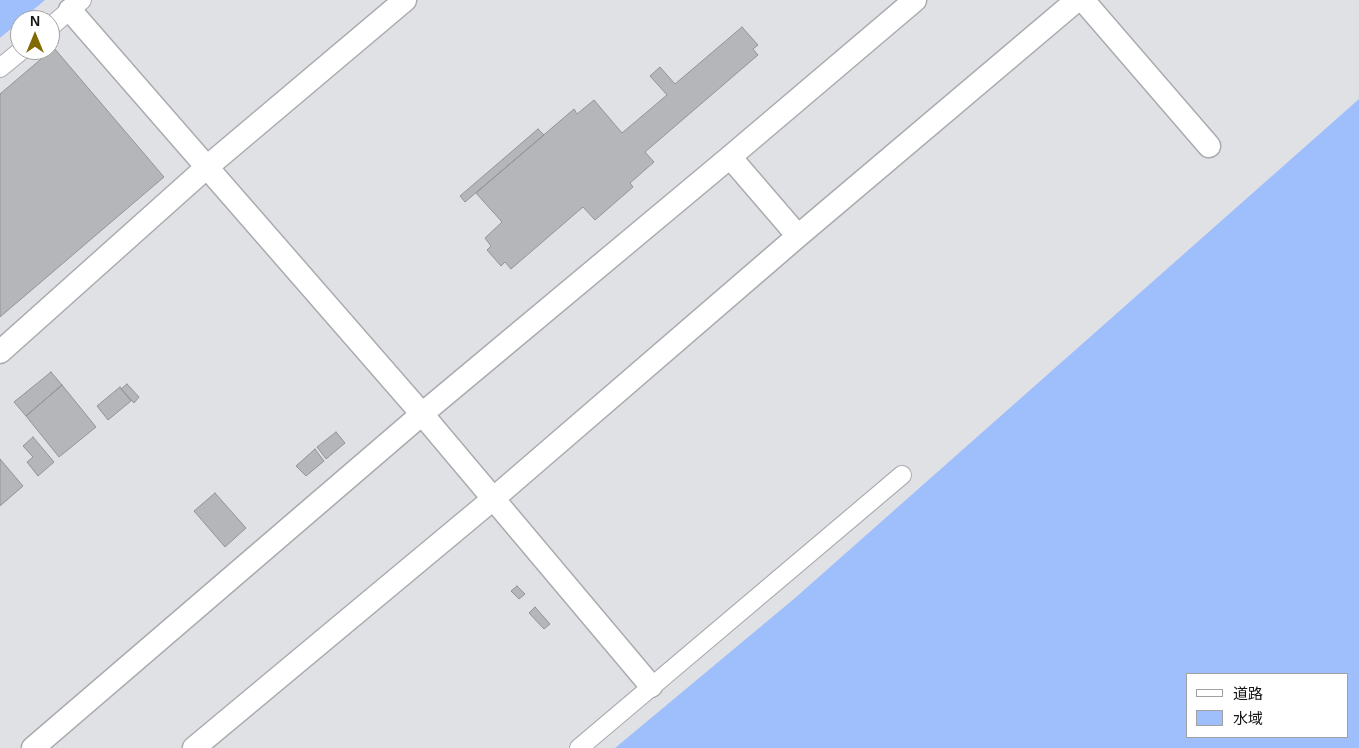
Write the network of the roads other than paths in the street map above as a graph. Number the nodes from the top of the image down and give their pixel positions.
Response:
1 (404, 0) edge
2 (915, 0) edge
3 (1077, 0) edge
4 (1083, 0) edge
5 (76, 5) edge
6 (60, 19) edge
7 (10, 60) edge
8 (0, 68) edge
9 (1209, 146) dead end
10 (730, 157) junction
11 (207, 167) junction
12 (798, 236) junction
13 (0, 352) edge
14 (422, 414) junction
15 (902, 475) dead end
16 (493, 498) junction
17 (651, 686) junction
18 (33, 748) edge
19 (194, 748) edge
20 (579, 748) edge

1 - 11 street
2 - 10 street
3 - 12 street
4 - 9 street
5 - 6 street
5 - 11 street
7 - 8 street
10 - 12 street
10 - 14 street
11 - 13 street
11 - 14 street
12 - 16 street
14 - 16 street
14 - 18 street
15 - 17 street
16 - 17 street
16 - 19 street
17 - 20 street

